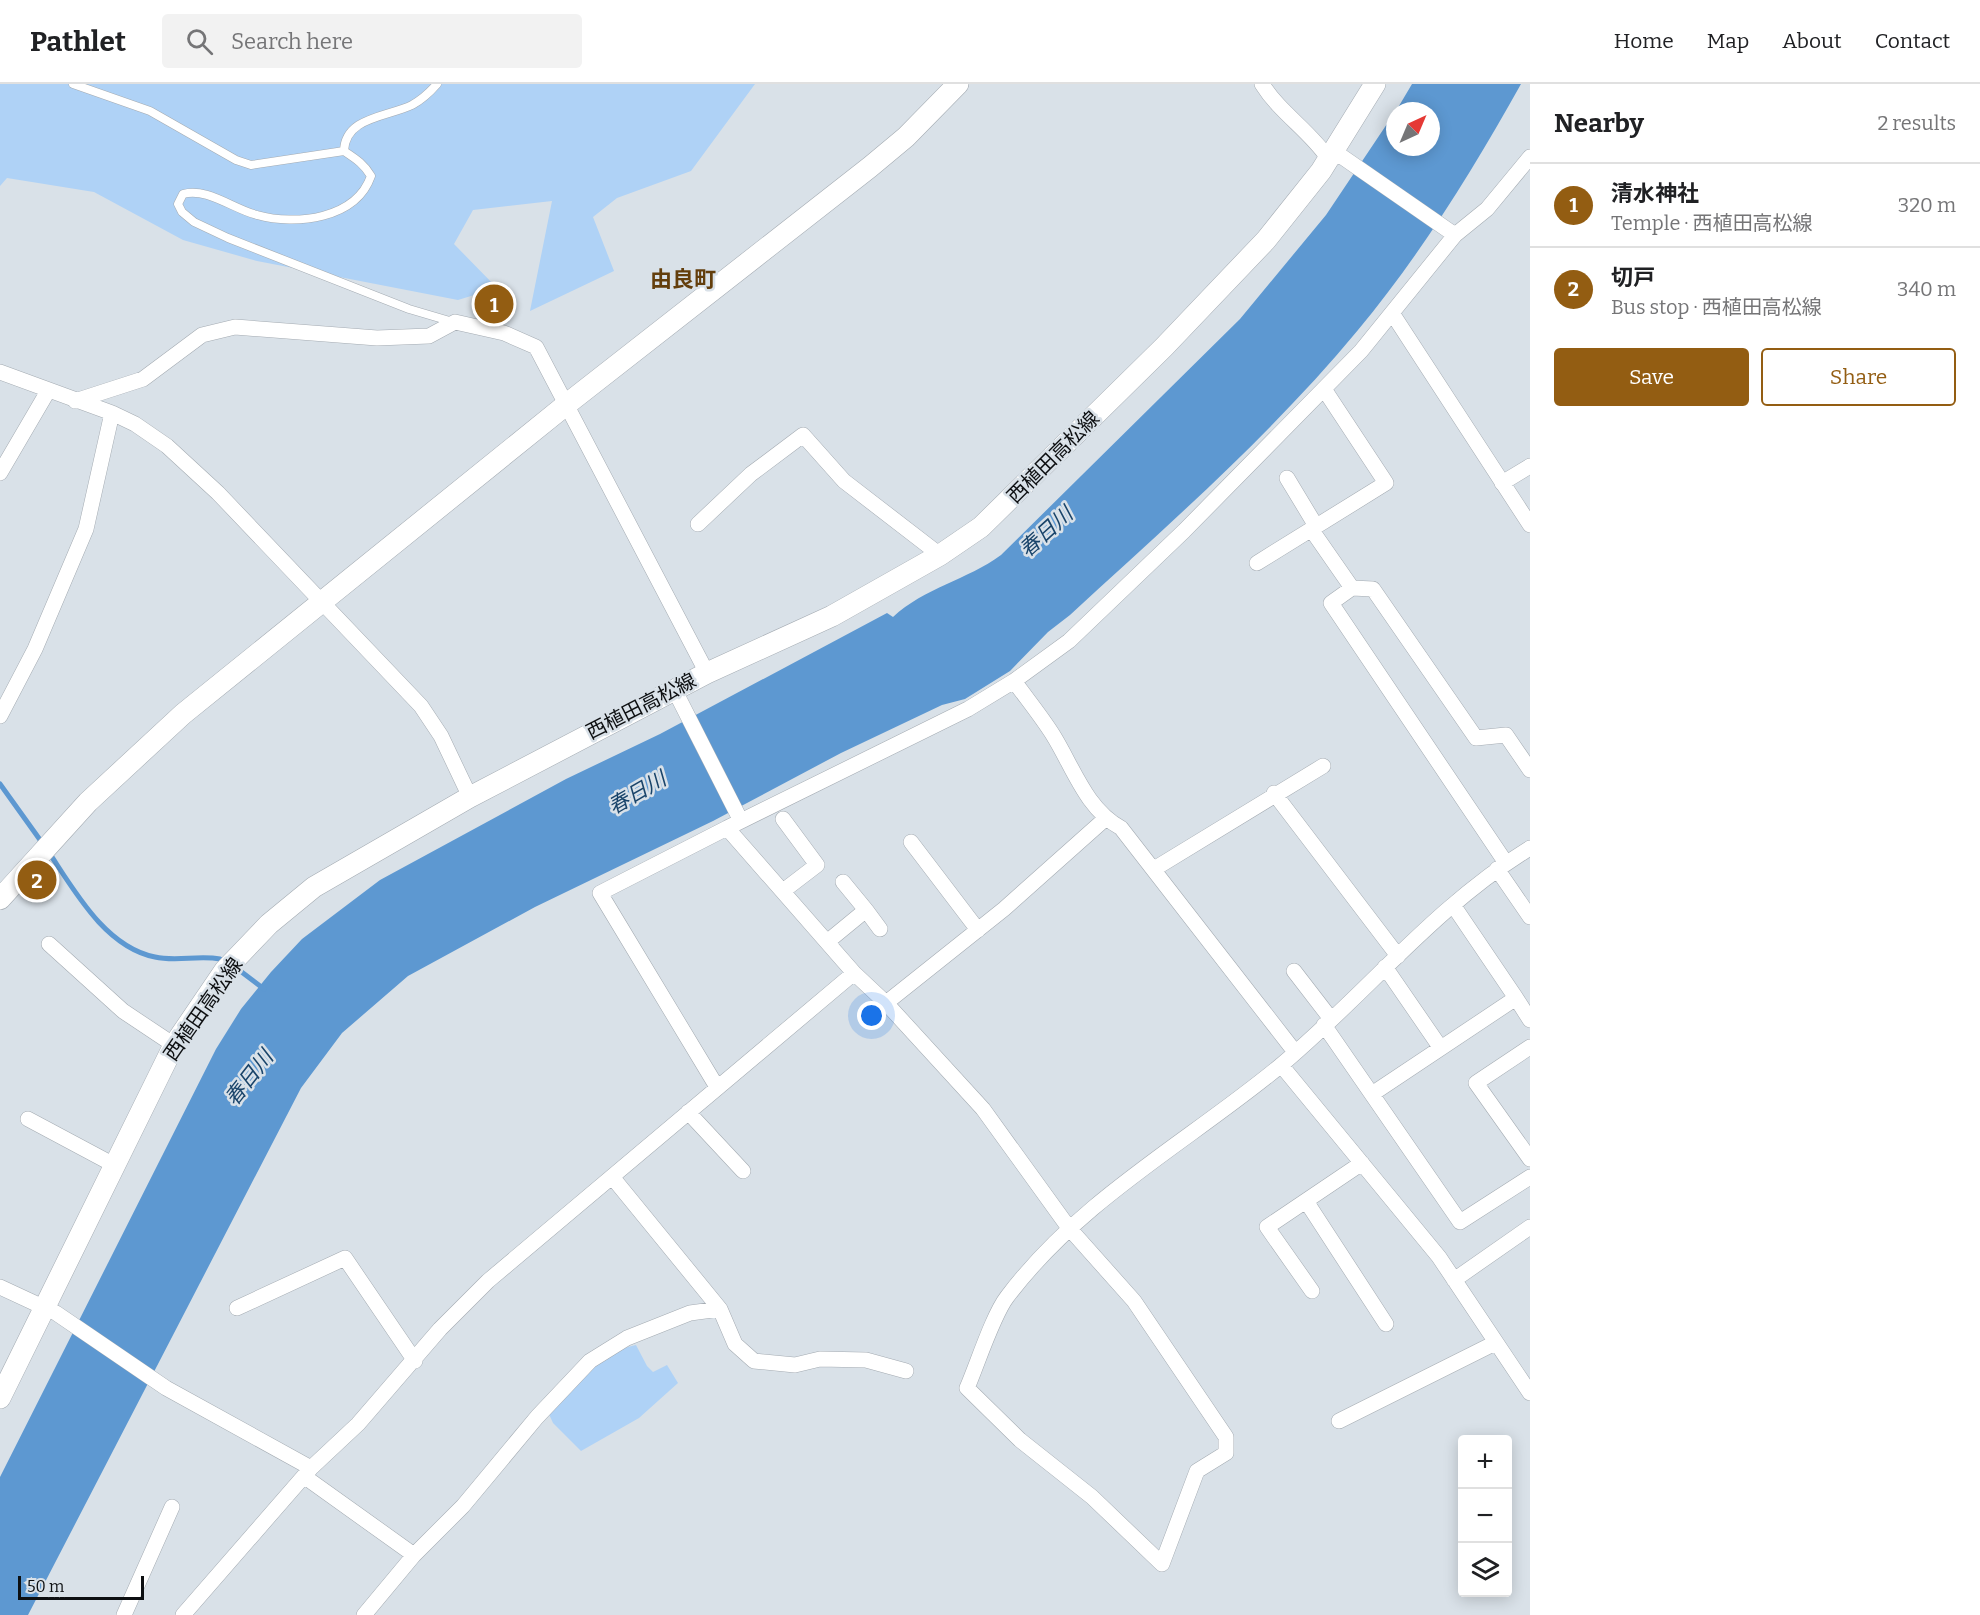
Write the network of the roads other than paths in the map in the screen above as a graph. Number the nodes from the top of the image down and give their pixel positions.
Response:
1 (73, 84) edge
2 (437, 84) edge
3 (958, 84) edge
4 (1262, 84) edge
5 (1375, 84) edge
6 (344, 151) junction
7 (1328, 158) junction
8 (1530, 158) edge
9 (1451, 231) junction
10 (1392, 314) junction
11 (455, 322) junction
12 (0, 372) edge
13 (1324, 389) junction
14 (48, 391) junction
15 (75, 400) junction
16 (567, 404) junction
17 (112, 413) junction
18 (1530, 466) edge
19 (0, 473) edge
20 (1287, 478) dead end
21 (1502, 483) junction
22 (698, 524) dead end
23 (1530, 525) edge
24 (1314, 527) junction
25 (940, 555) junction
26 (1257, 563) dead end
27 (1352, 588) junction
28 (322, 601) junction
29 (706, 672) junction
30 (1014, 681) junction
31 (674, 689) junction
32 (1, 711) edge
33 (1323, 766) dead end
34 (1530, 770) edge
35 (1274, 793) junction
36 (470, 797) junction
37 (783, 819) dead end
38 (1105, 819) junction
39 (734, 824) junction
40 (911, 842) dead end
41 (1530, 848) edge
42 (1501, 866) junction
43 (1154, 869) junction
44 (843, 882) dead end
45 (783, 891) junction
46 (0, 899) edge
47 (1453, 905) junction
48 (866, 910) junction
49 (1530, 917) edge
50 (880, 929) dead end
51 (978, 930) junction
52 (827, 942) junction
53 (49, 944) dead end
54 (1398, 956) junction
55 (1385, 967) junction
56 (1294, 971) dead end
57 (854, 973) junction
58 (1516, 998) junction
59 (886, 1003) junction
60 (1530, 1020) edge
61 (1327, 1022) junction
62 (174, 1045) junction
63 (1440, 1047) junction
64 (1530, 1047) edge
65 (1294, 1052) junction
66 (1281, 1065) junction
67 (717, 1087) junction
68 (1372, 1094) junction
69 (688, 1112) junction
70 (28, 1119) dead end
71 (1530, 1159) edge
72 (1362, 1163) junction
73 (116, 1166) junction
74 (742, 1171) dead end
75 (1530, 1177) edge
76 (613, 1178) junction
77 (1306, 1201) junction
78 (1530, 1227) edge
79 (1069, 1228) junction
80 (1454, 1280) junction
81 (0, 1287) edge
82 (1312, 1291) dead end
83 (237, 1308) dead end
84 (720, 1309) junction
85 (51, 1310) junction
86 (1386, 1324) dead end
87 (1495, 1343) junction
88 (414, 1362) junction
89 (906, 1371) dead end
90 (1530, 1393) edge
91 (0, 1398) edge
92 (1339, 1421) dead end
93 (308, 1472) junction
94 (172, 1507) dead end
95 (414, 1555) junction
96 (124, 1615) edge
97 (183, 1615) edge
98 (364, 1615) edge

1 - 6 lane
2 - 6 lane
3 - 16 main road
4 - 7 street
5 - 7 main road, 西植田高松線
6 - 11 lane
7 - 9 street
7 - 25 main road, 西植田高松線
8 - 9 street
9 - 10 street
10 - 13 street
10 - 21 street
11 - 15 street
11 - 16 street
12 - 14 street
13 - 24 street
13 - 30 street
14 - 15 street
14 - 19 street
15 - 17 street
16 - 28 main road
16 - 29 street
17 - 28 street
17 - 32 street
18 - 21 street
20 - 24 street
21 - 23 street
22 - 25 street
24 - 26 street
24 - 27 street
25 - 29 main road, 西植田高松線
27 - 34 street
27 - 42 street
28 - 36 street
28 - 46 main road
29 - 31 main road, 西植田高松線
30 - 38 street
30 - 39 street
31 - 36 main road, 西植田高松線
31 - 39 street
33 - 35 street
35 - 43 street
35 - 54 street
36 - 62 main road, 西植田高松線
37 - 45 street
38 - 43 street
38 - 51 street
39 - 45 street
39 - 67 street
40 - 51 street
41 - 42 street
42 - 47 street
42 - 49 street
43 - 65 street
44 - 48 street
45 - 52 street
47 - 54 street
47 - 58 street
48 - 50 street
48 - 52 street
51 - 59 street
52 - 57 street
53 - 62 street
54 - 55 street
55 - 61 street
55 - 63 street
56 - 61 street
57 - 59 street
57 - 67 street
58 - 60 street
58 - 63 street
59 - 79 street
61 - 65 street
61 - 68 street
62 - 73 main road, 西植田高松線
63 - 68 street
64 - 71 street
65 - 66 street
66 - 72 street
66 - 79 street
67 - 69 street
68 - 75 street
69 - 74 street
69 - 76 street
70 - 73 street
72 - 77 street
72 - 80 street
73 - 85 main road, 西植田高松線
76 - 84 street
76 - 88 street
77 - 82 street
77 - 86 street
78 - 80 street
79 - 79 street
80 - 87 street
81 - 85 street
83 - 88 street
84 - 89 street
84 - 95 street
85 - 91 main road, 西植田高松線
85 - 93 street
87 - 90 street
87 - 92 street
88 - 93 street
93 - 95 street
93 - 97 street
94 - 96 street
95 - 98 street

